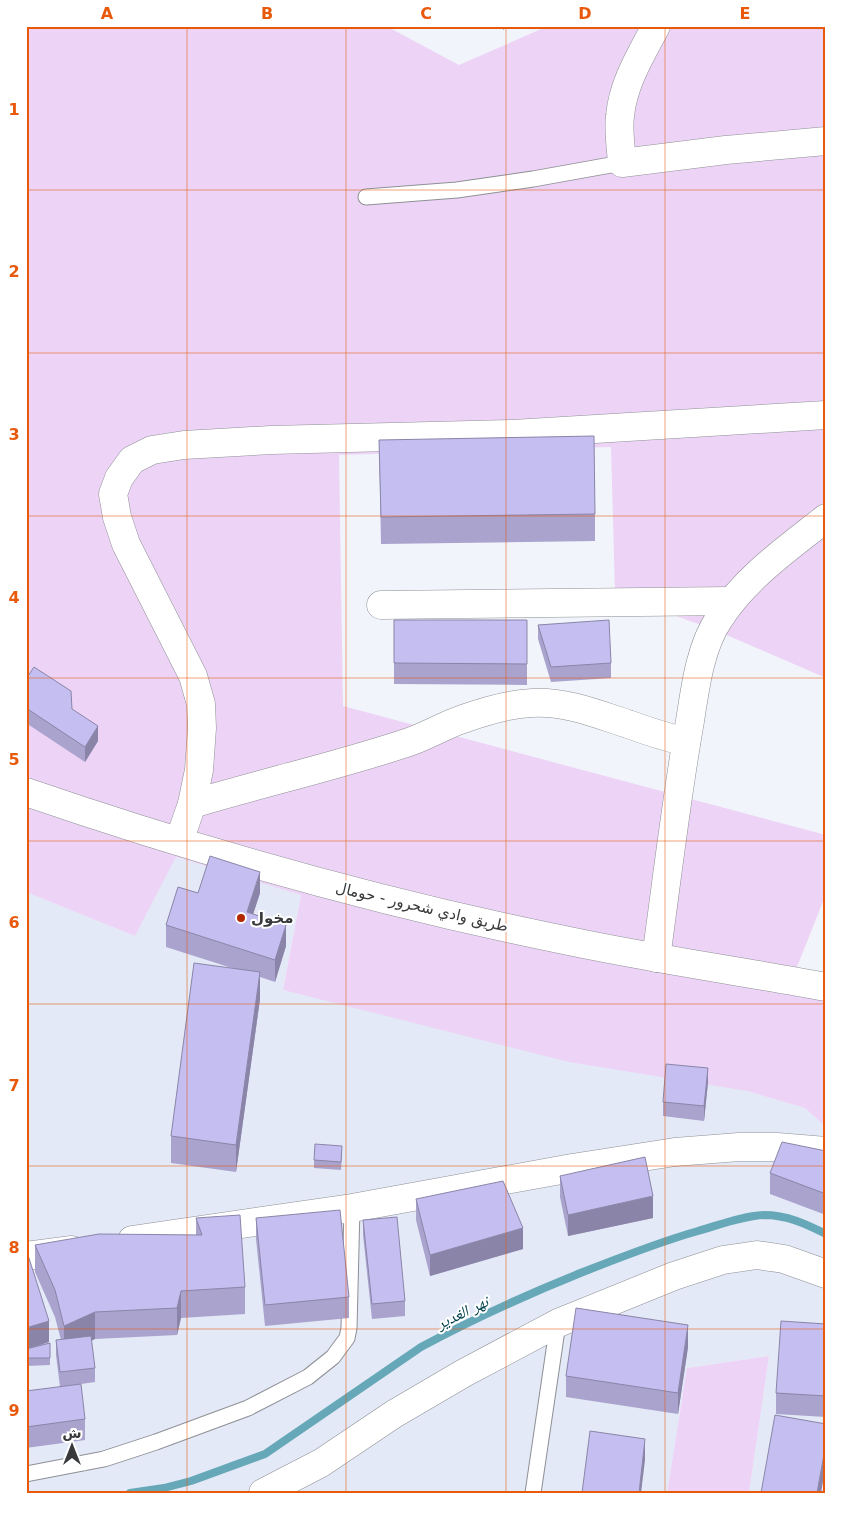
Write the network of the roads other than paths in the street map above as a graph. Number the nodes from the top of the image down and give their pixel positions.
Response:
1 (656, 26) edge
2 (826, 141) edge
3 (622, 163) junction
4 (366, 197) dead end
5 (826, 415) edge
6 (826, 518) edge
7 (731, 601) junction
8 (381, 605) dead end
9 (686, 742) junction
10 (26, 792) edge
11 (192, 804) junction
12 (179, 841) junction
13 (656, 958) junction
14 (826, 987) edge
15 (826, 1151) edge
16 (352, 1208) junction
17 (26, 1256) edge
18 (826, 1274) edge
19 (558, 1323) junction
20 (26, 1474) edge
21 (264, 1493) edge
22 (533, 1493) edge

1 - 3 street
2 - 3 street
3 - 4 lane
5 - 11 street
6 - 7 street
7 - 8 street
7 - 9 street
9 - 11 street
9 - 13 street
10 - 12 street, طريق وادي شحرور - حومال
11 - 12 street
12 - 13 street, طريق وادي شحرور - حومال
13 - 14 street, طريق وادي شحرور - حومال
15 - 16 street
16 - 17 street
16 - 20 lane
18 - 19 street
19 - 21 street
19 - 22 lane

